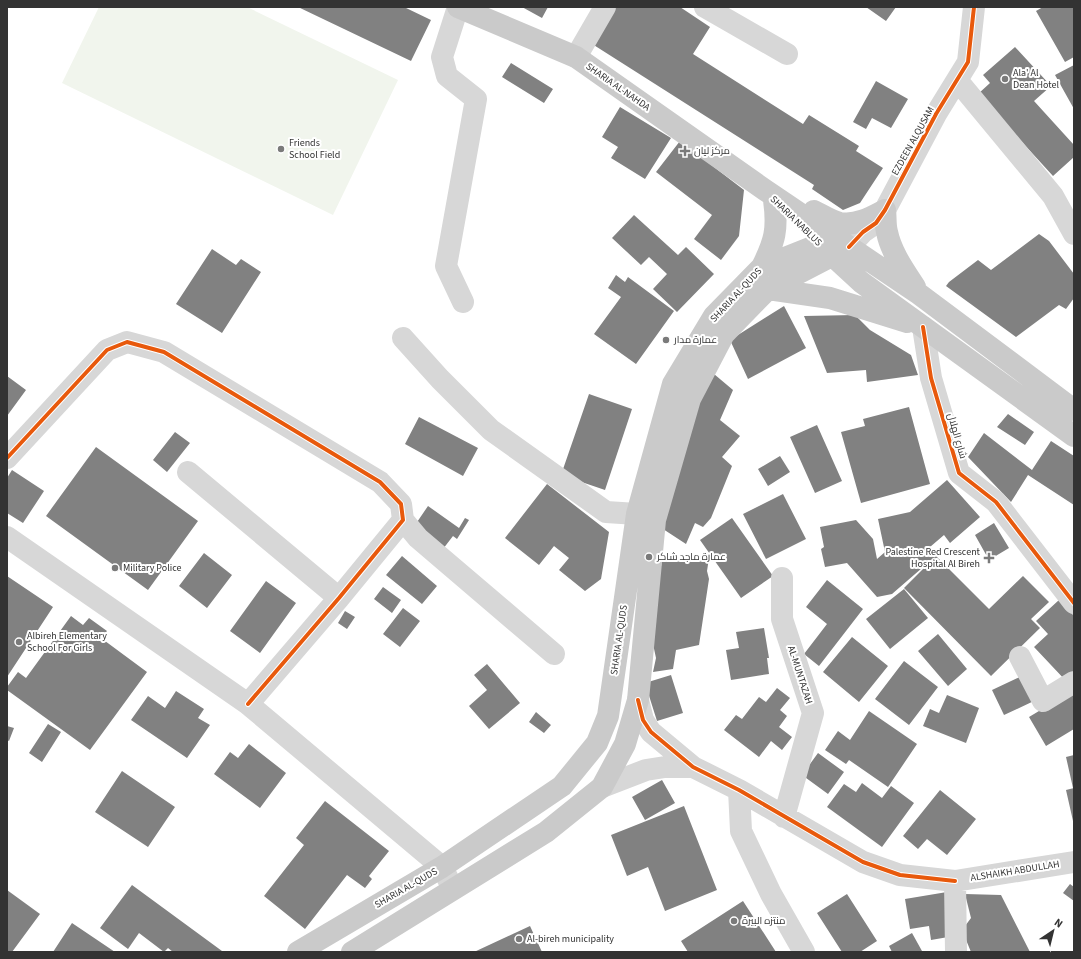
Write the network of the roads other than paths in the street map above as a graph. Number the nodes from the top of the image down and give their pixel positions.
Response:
1 (458, 7) edge
2 (605, 7) edge
3 (705, 7) edge
4 (974, 7) edge
5 (787, 54) dead end
6 (576, 57) junction
7 (957, 80) junction
8 (770, 195) junction
9 (885, 210) junction
10 (1074, 234) edge
11 (834, 249) junction
12 (762, 267) junction
13 (768, 289) junction
14 (919, 294) junction
15 (463, 302) dead end
16 (923, 327) junction
17 (402, 338) dead end
18 (1074, 410) edge
19 (1074, 436) edge
20 (7, 458) edge
21 (188, 472) dead end
22 (637, 514) junction
23 (403, 520) junction
24 (7, 537) edge
25 (782, 578) dead end
26 (339, 598) junction
27 (1074, 603) edge
28 (554, 654) dead end
29 (1020, 657) dead end
30 (1074, 682) edge
31 (638, 700) junction
32 (248, 704) junction
33 (693, 767) junction
34 (602, 787) junction
35 (739, 790) junction
36 (784, 817) junction
37 (1074, 862) edge
38 (442, 867) junction
39 (955, 881) junction
40 (453, 889) junction
41 (298, 952) edge
42 (352, 952) edge
43 (804, 952) edge
44 (956, 952) edge

1 - 6 main road, SHARIA AL-NAHDA
1 - 15 street
2 - 6 street
3 - 5 street
4 - 7 street, EZDEEN ALQUSAM
6 - 8 main road, SHARIA AL-NAHDA
7 - 9 street, EZDEEN ALQUSAM
7 - 10 street
8 - 9 main road
8 - 11 main road, SHARIA NABLUS
8 - 11 main road, SHARIA NABLUS
8 - 12 main road
9 - 11 street, EZDEEN ALQUSAM
9 - 14 main road
11 - 12 main road, SHARIA AL-QUDS
11 - 13 main road, SHARIA AL-QUDS
11 - 14 main road, SHARIA NABLUS
11 - 16 main road, SHARIA NABLUS
12 - 22 main road, SHARIA AL-QUDS
13 - 16 main road
13 - 31 main road, SHARIA AL-QUDS
14 - 18 main road, SHARIA NABLUS
16 - 19 main road, SHARIA NABLUS
16 - 27 street, شارع الهلال
17 - 22 street
20 - 23 street
21 - 26 street
22 - 38 main road, SHARIA AL-QUDS
23 - 26 street
23 - 28 street
24 - 32 street
25 - 36 street, AL-MUNTAZAH
26 - 32 street
29 - 30 street
31 - 33 street
31 - 34 main road, SHARIA AL-QUDS
32 - 38 street
33 - 34 street
33 - 35 street, ALSHAIKH ABDULLAH
34 - 40 main road, SHARIA AL-QUDS
35 - 36 street, ALSHAIKH ABDULLAH
35 - 43 street
36 - 39 street, ALSHAIKH ABDULLAH
37 - 39 street, ALSHAIKH ABDULLAH
38 - 40 street
38 - 41 main road, SHARIA AL-QUDS
39 - 44 street
40 - 42 main road, SHARIA AL-QUDS

